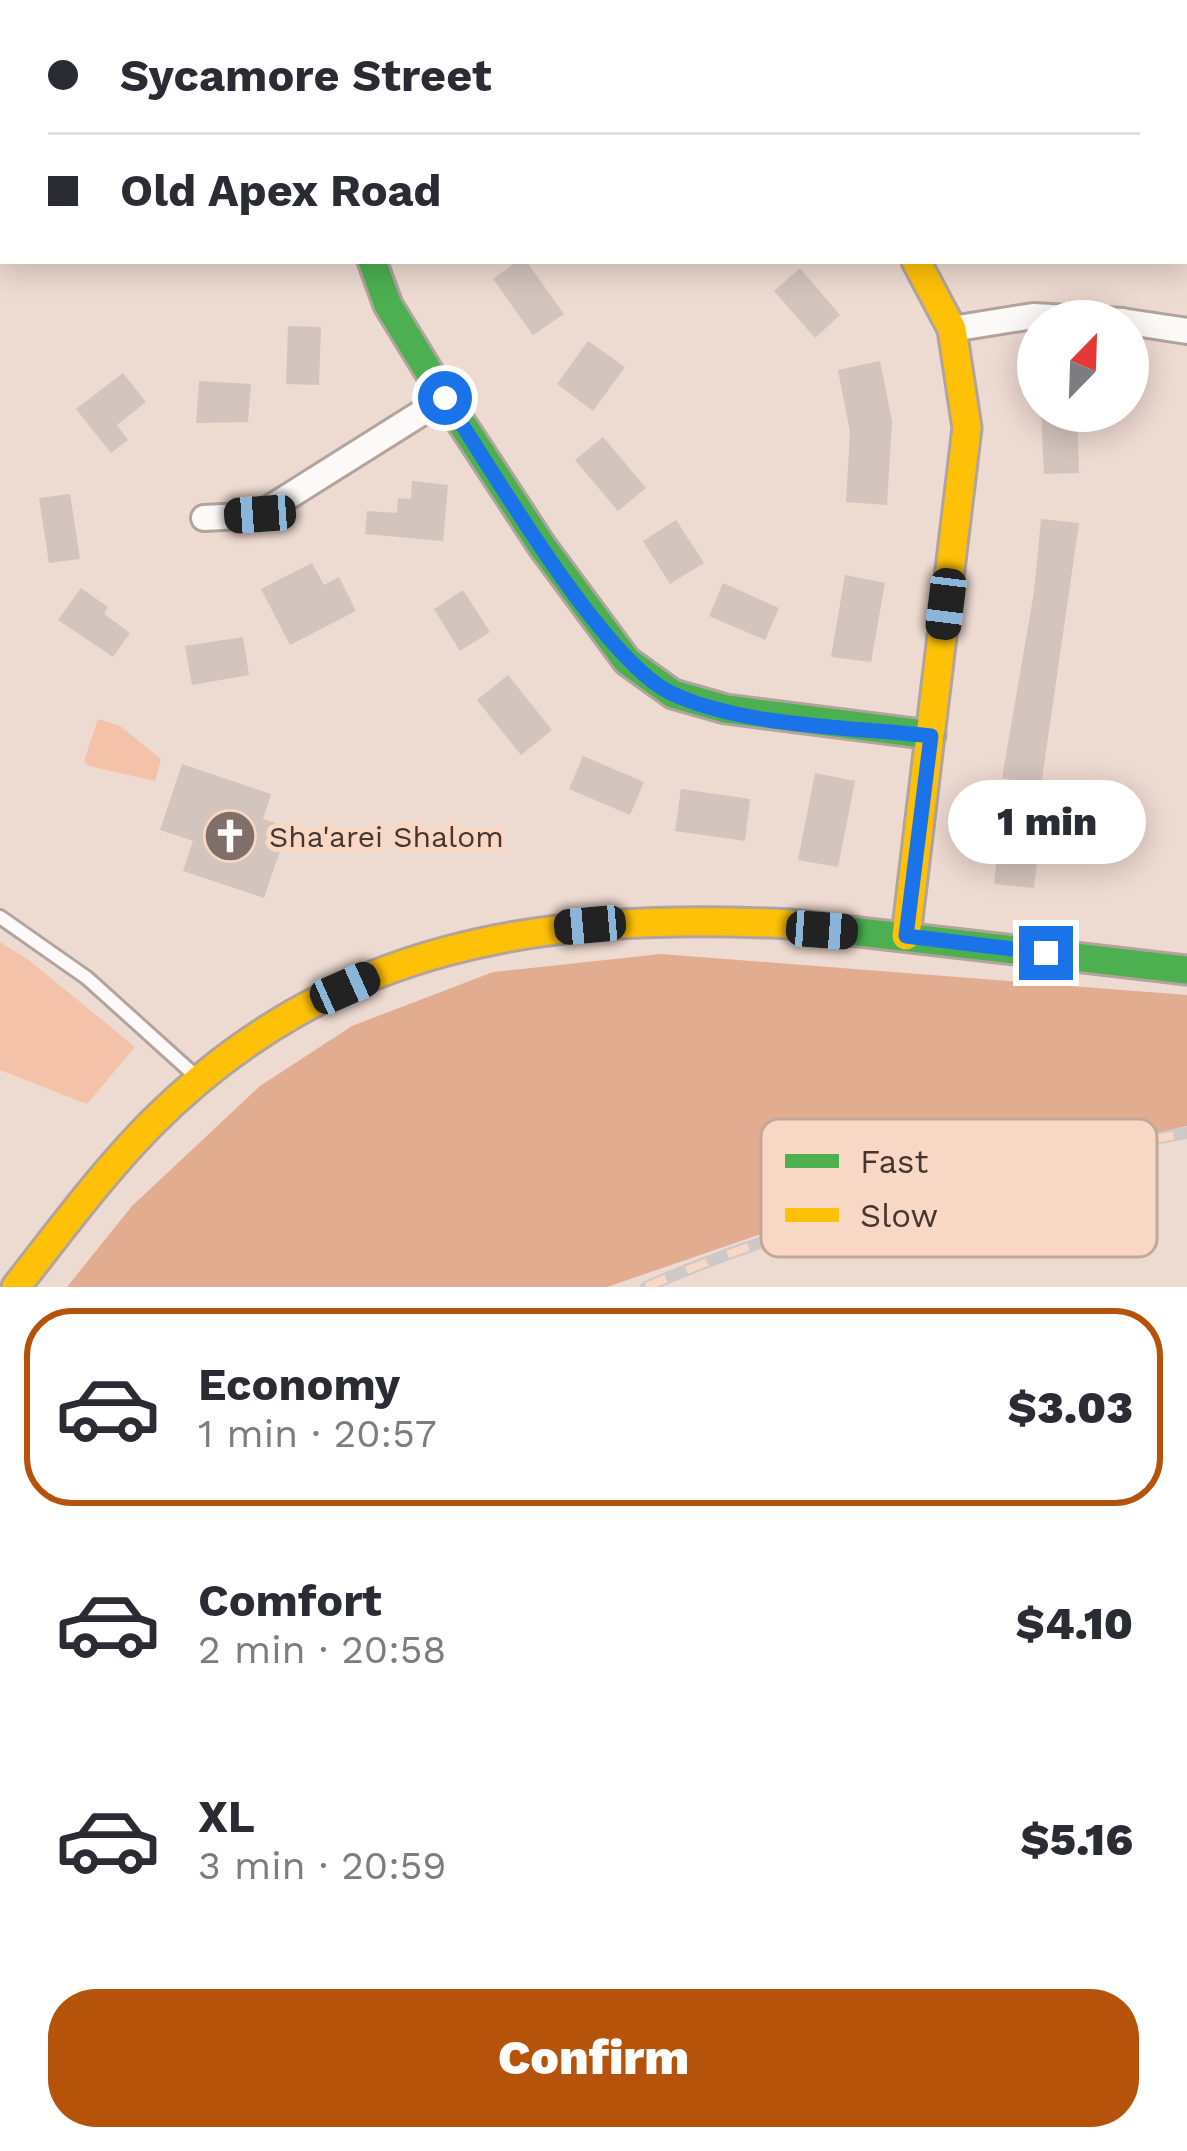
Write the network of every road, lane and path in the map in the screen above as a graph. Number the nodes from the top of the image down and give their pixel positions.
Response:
1 (373, 264) edge
2 (918, 264) edge
3 (1017, 319) edge
4 (1149, 325) edge
5 (952, 329) junction
6 (1187, 331) edge
7 (445, 398) junction
8 (204, 518) dead end
9 (931, 736) junction
10 (0, 917) edge
11 (906, 936) junction
12 (1187, 970) edge
13 (200, 1080) junction
14 (16, 1287) edge

1 - 7 street
2 - 5 street
3 - 5 street
4 - 6 street
5 - 9 street
7 - 8 street
7 - 9 street
9 - 11 street
10 - 13 lane
11 - 12 street
11 - 13 street
13 - 14 street

